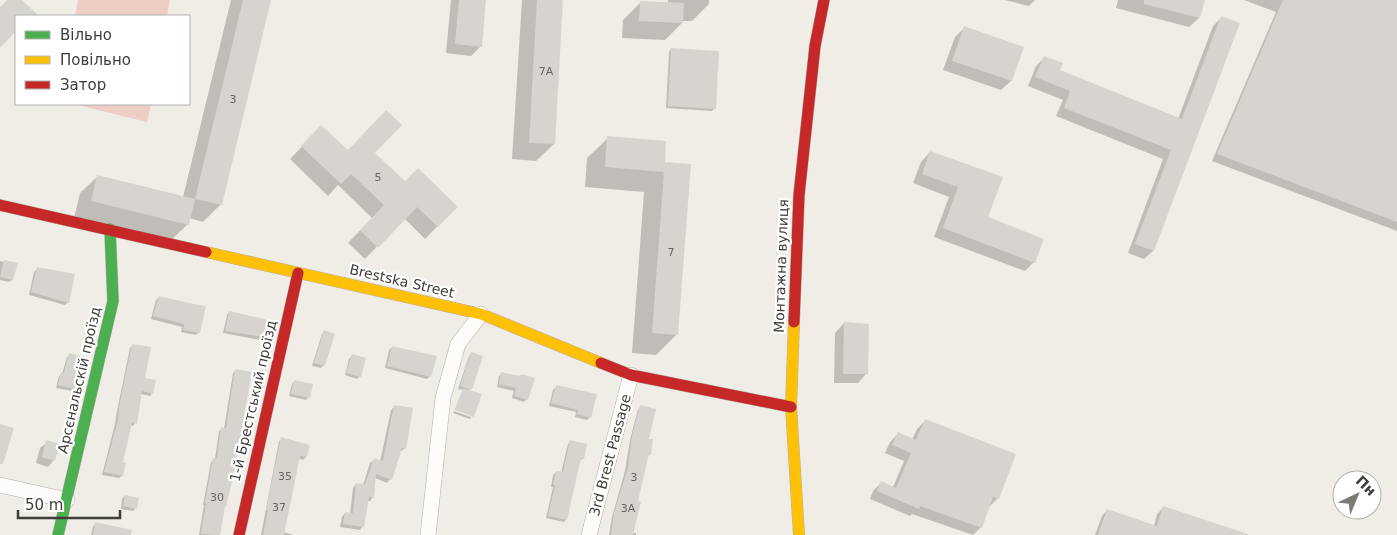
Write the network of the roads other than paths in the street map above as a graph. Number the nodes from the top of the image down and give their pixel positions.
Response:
1 (824, 0) edge
2 (0, 204) edge
3 (110, 229) junction
4 (298, 273) junction
5 (482, 314) junction
6 (631, 375) junction
7 (792, 407) junction
8 (0, 485) edge
9 (67, 500) junction
10 (58, 535) edge
11 (239, 535) edge
12 (428, 535) edge
13 (589, 535) edge
14 (799, 535) edge

1 - 7 street, Монтажна вулиця
2 - 3 street, Brestska Street
3 - 4 street, Brestska Street
3 - 9 street, Арсєнальскій проїзд
4 - 5 street, Brestska Street
4 - 11 street, 1-й Брестський проїзд
5 - 6 street, Brestska Street
5 - 12 street
6 - 7 street, Brestska Street
6 - 13 street, 3rd Brest Passage
7 - 14 street, Монтажна вулиця
8 - 9 street
9 - 10 street, Арсєнальскій проїзд

